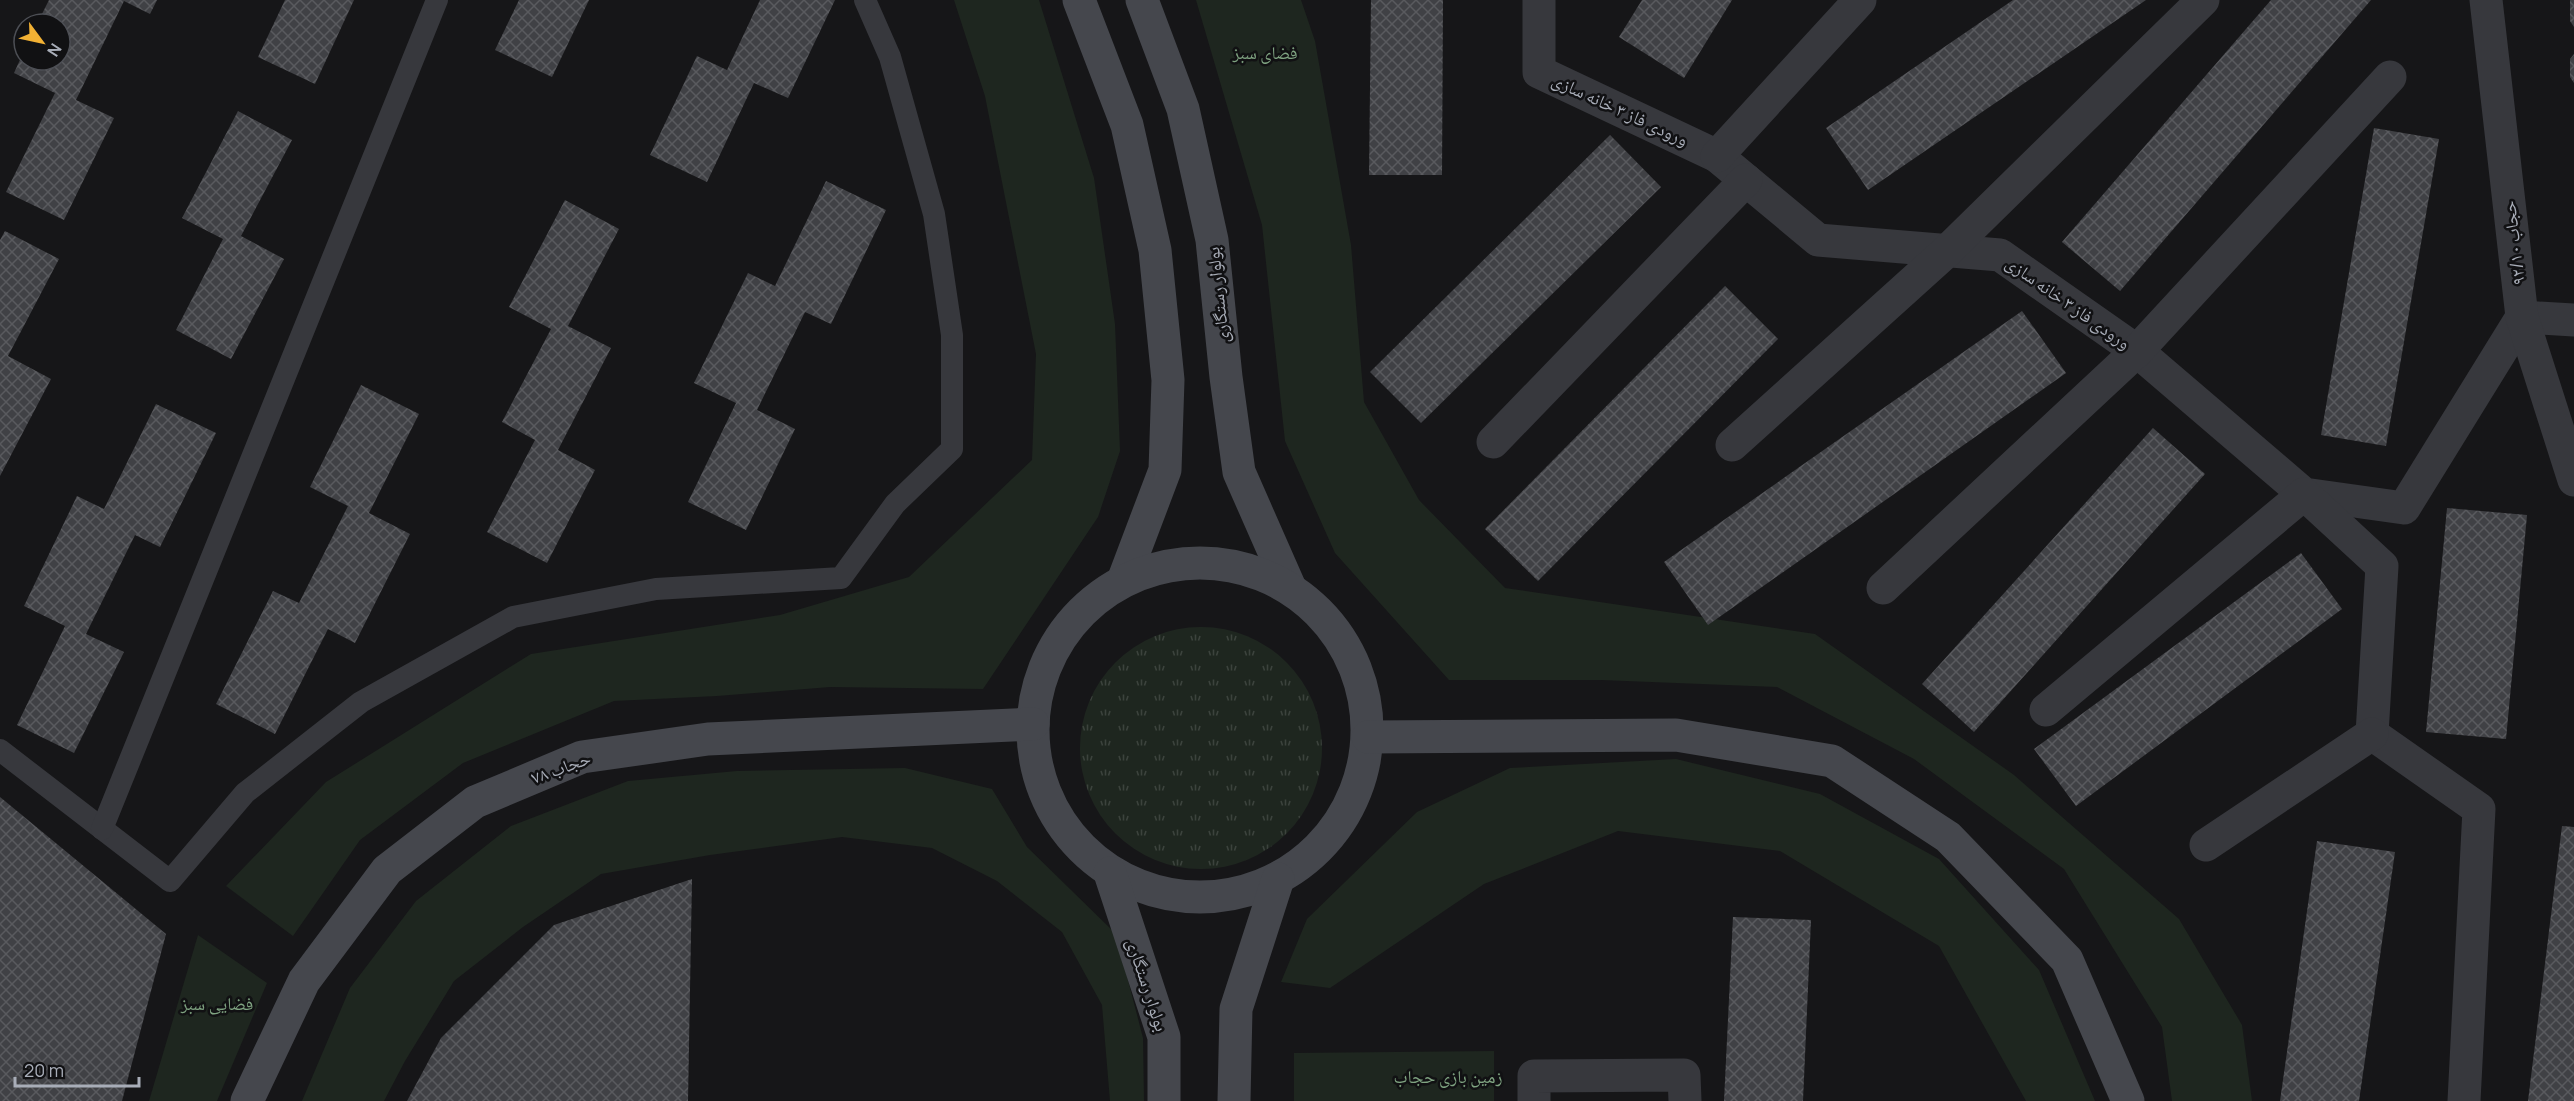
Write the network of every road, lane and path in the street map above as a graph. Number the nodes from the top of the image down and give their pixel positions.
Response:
1 (437, 0) edge
2 (865, 0) edge
3 (1079, 0) edge
4 (1142, 0) edge
5 (1539, 0) edge
6 (1860, 0) edge
7 (2203, 0) edge
8 (2486, 0) edge
9 (2390, 77) dead end
10 (1717, 156) junction
11 (1746, 180) junction
12 (1947, 251) junction
13 (2522, 317) junction
14 (2574, 320) edge
15 (2137, 351) junction
16 (1493, 442) dead end
17 (1732, 445) dead end
18 (2574, 480) edge
19 (2304, 494) junction
20 (1123, 581) junction
21 (1290, 588) junction
22 (1883, 588) dead end
23 (2046, 711) dead end
24 (1033, 724) junction
25 (2372, 734) junction
26 (1368, 737) junction
27 (0, 750) edge
28 (102, 829) junction
29 (2206, 845) dead end
30 (1110, 873) junction
31 (1278, 879) junction
32 (247, 1101) edge
33 (1164, 1101) edge
34 (1234, 1101) edge
35 (1534, 1101) edge
36 (1685, 1101) edge
37 (2128, 1101) edge
38 (2464, 1101) edge

1 - 28 lane
2 - 28 lane
3 - 20 street
4 - 21 street, بولوار رستگاری
5 - 10 street, ورودی فاز ۳ خانه سازی
6 - 10 street
7 - 12 street
8 - 13 street, حجاب ۹۲/۱۰
9 - 15 street
10 - 11 street, ورودی فاز ۳ خانه سازی
11 - 12 street, ورودی فاز ۳ خانه سازی
11 - 16 street
12 - 15 street, ورودی فاز ۳ خانه سازی
12 - 17 street
13 - 14 street
13 - 18 street, حجاب ۹۲/۱۰
13 - 19 street
15 - 19 street, ورودی فاز ۳ خانه سازی
15 - 22 street
19 - 23 street
19 - 25 street, ورودی فاز ۳ خانه سازی
20 - 21 street
20 - 24 street
21 - 26 street
24 - 30 street
24 - 32 street, حجاب ۷۸
25 - 29 street
25 - 38 street
26 - 31 street
26 - 37 street
27 - 28 lane
30 - 31 street
30 - 33 street, بولوار رستگاری
31 - 34 street
35 - 36 street

